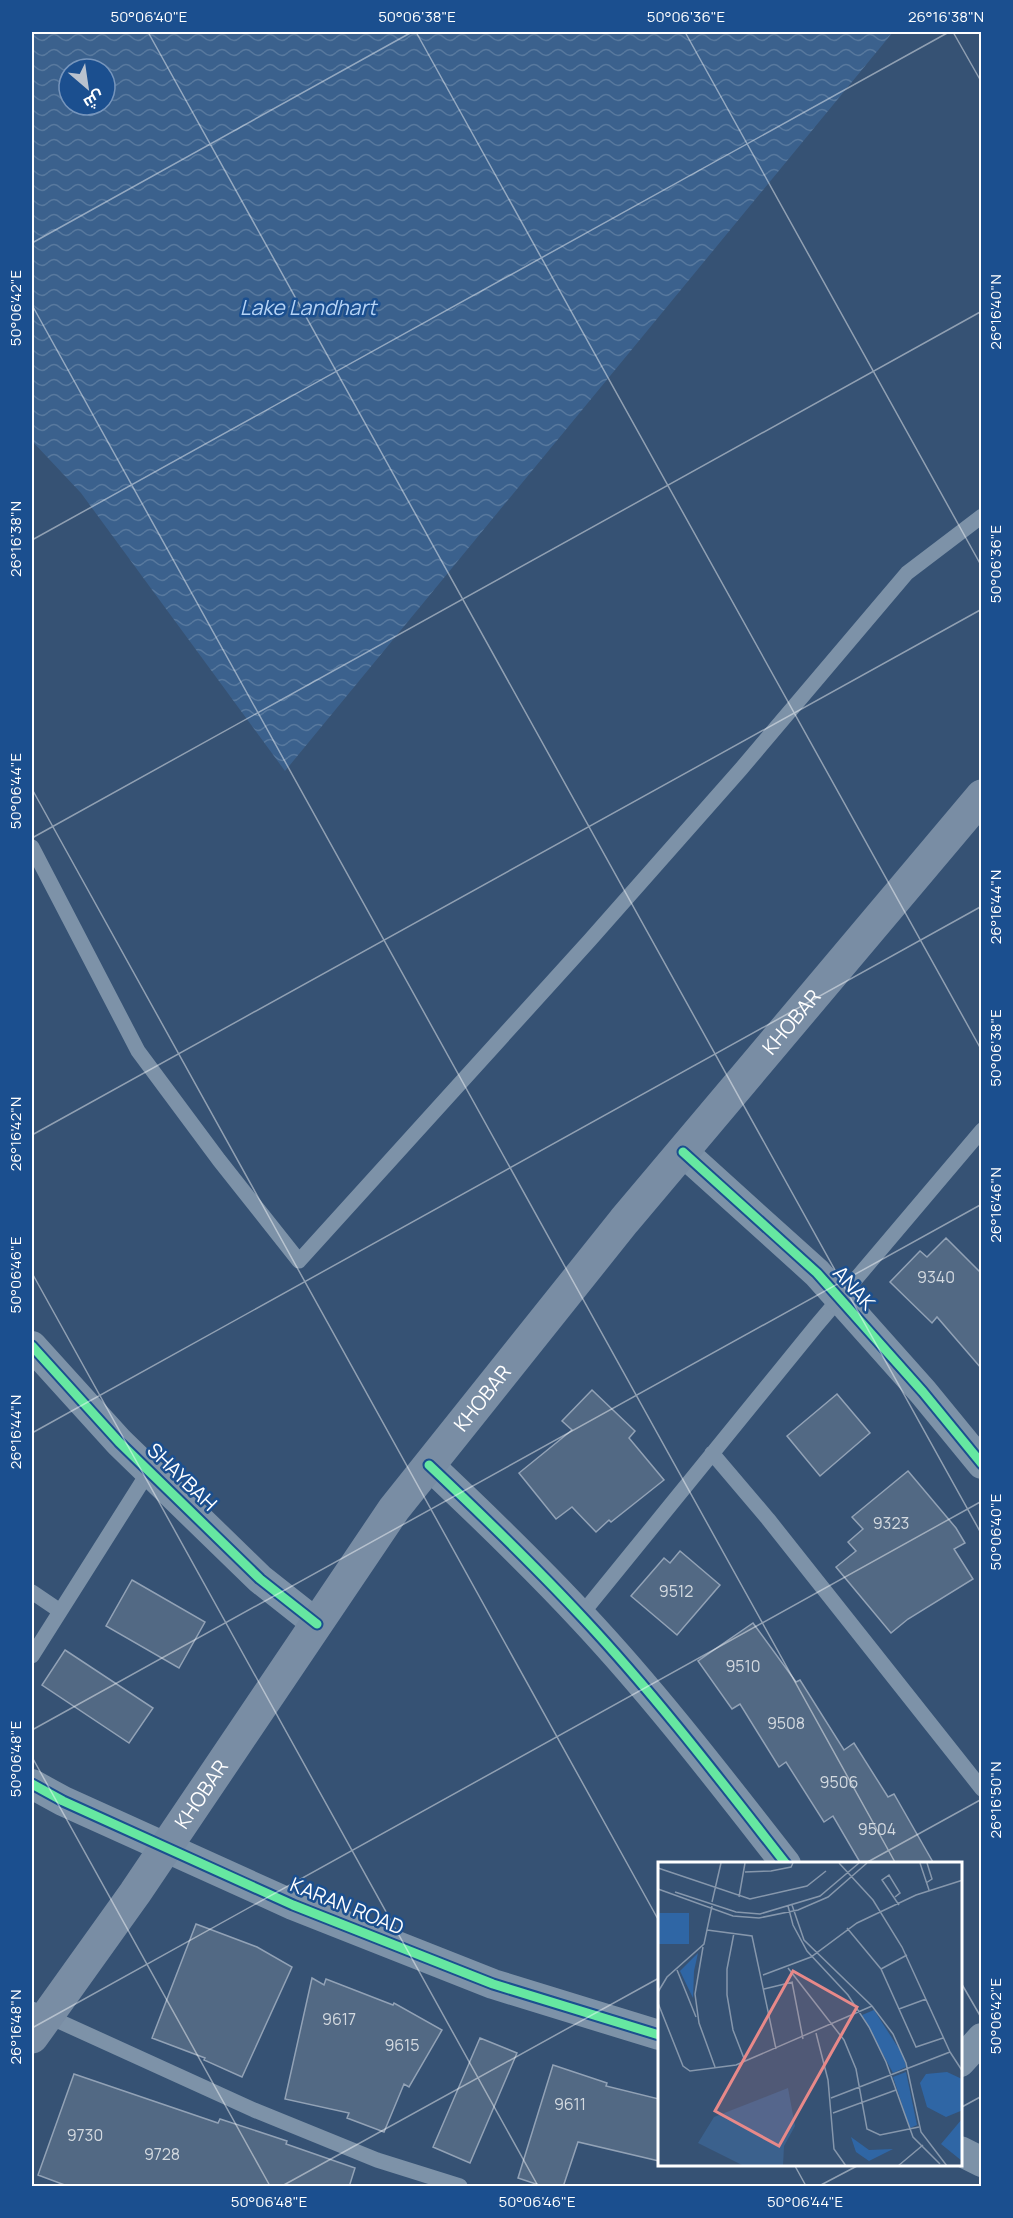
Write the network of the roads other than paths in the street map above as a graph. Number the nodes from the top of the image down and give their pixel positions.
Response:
1 (981, 516) edge
2 (980, 799) edge
3 (32, 848) edge
4 (979, 1140) edge
5 (683, 1152) junction
6 (839, 1298) junction
7 (32, 1346) edge
8 (712, 1453) junction
9 (981, 1464) edge
10 (429, 1465) junction
11 (149, 1471) junction
12 (32, 1592) edge
13 (60, 1611) junction
14 (580, 1615) junction
15 (317, 1624) junction
16 (32, 1656) edge
17 (32, 1784) edge
18 (981, 1789) edge
19 (166, 1848) junction
20 (784, 1862) edge
21 (36, 2021) edge
22 (658, 2035) edge
23 (981, 2038) edge
24 (962, 2060) edge
25 (962, 2152) edge
26 (981, 2162) edge
27 (460, 2187) edge

1 - 3 lane
2 - 5 main road, KHOBAR
4 - 6 lane
5 - 6 street, ANAK
5 - 10 main road, KHOBAR
6 - 8 lane
6 - 9 street, ANAK
7 - 11 street, SHAYBAH
8 - 14 lane
8 - 18 lane
10 - 14 street
10 - 15 main road, KHOBAR
11 - 13 lane
11 - 15 street, SHAYBAH
12 - 13 lane
13 - 16 lane
14 - 20 street
15 - 19 main road, KHOBAR
17 - 19 street, KARAN ROAD
19 - 21 main road, KHOBAR
19 - 22 street, KARAN ROAD
21 - 27 lane
23 - 24 street
25 - 26 street

